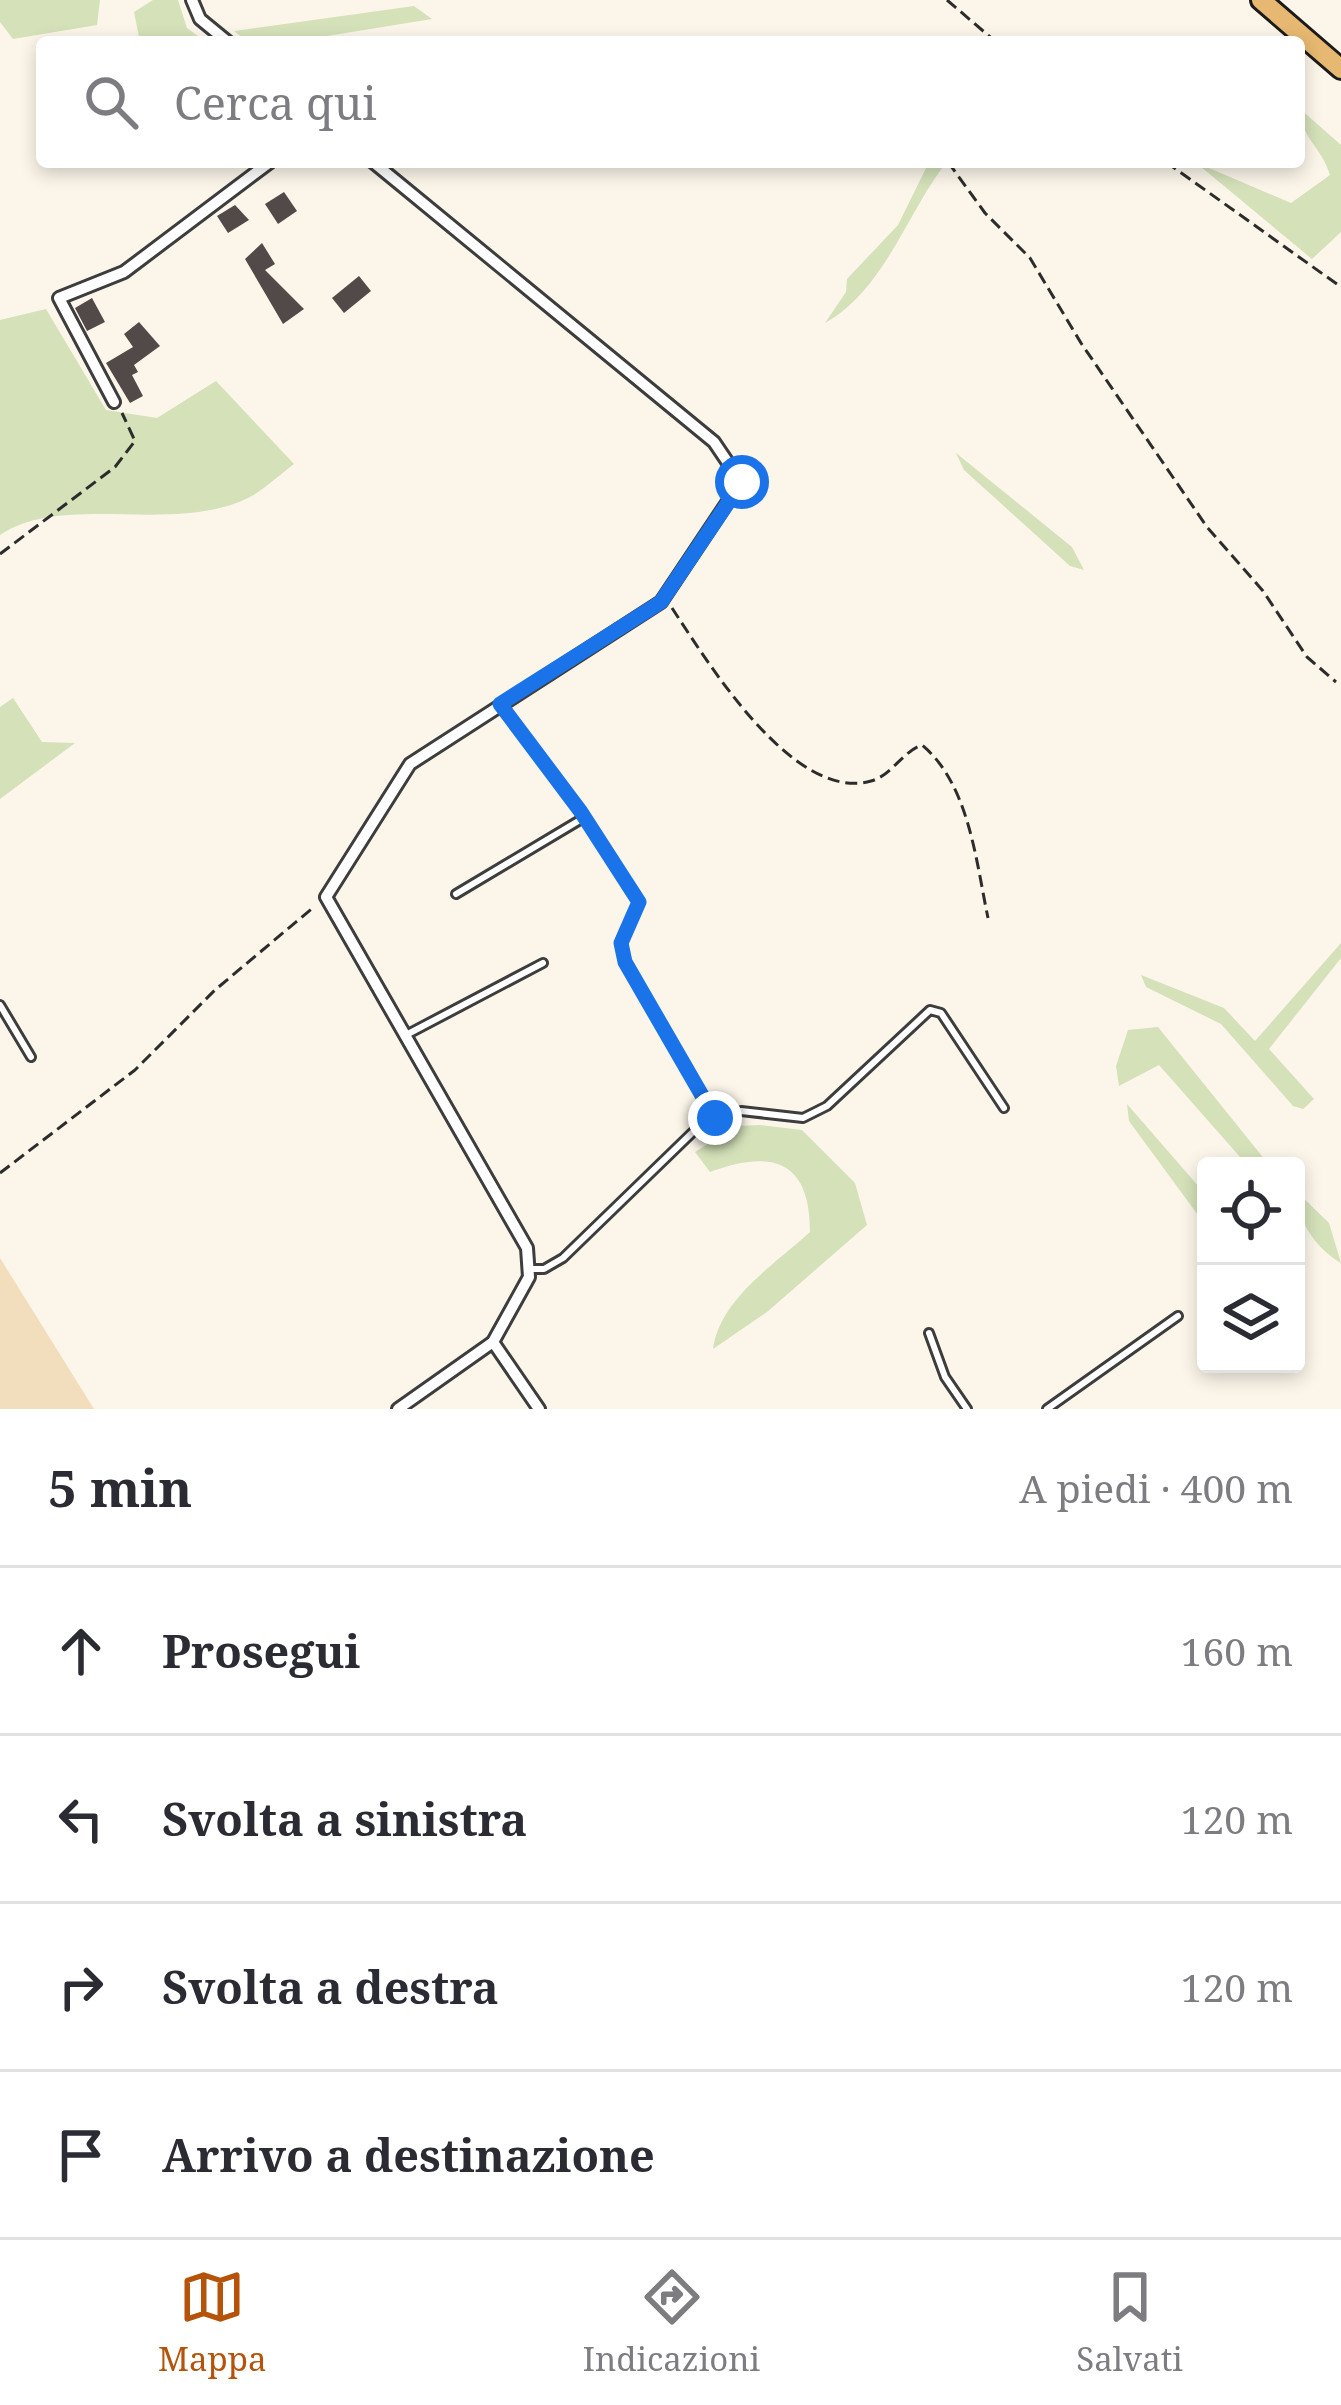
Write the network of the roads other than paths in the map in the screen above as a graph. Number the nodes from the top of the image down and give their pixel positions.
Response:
1 (192, 0) edge
2 (1261, 0) edge
3 (221, 36) edge
4 (1303, 36) edge
5 (1305, 38) edge
6 (1341, 69) edge
7 (262, 168) edge
8 (380, 168) edge
9 (114, 402) road end
10 (500, 704) junction
11 (585, 817) junction
12 (456, 894) dead end
13 (543, 963) dead end
14 (0, 1005) edge
15 (406, 1035) junction
16 (31, 1057) dead end
17 (1004, 1108) dead end
18 (715, 1118) junction
19 (529, 1269) junction
20 (1178, 1316) dead end
21 (929, 1333) dead end
22 (493, 1342) junction
23 (398, 1409) edge
24 (538, 1409) edge
25 (968, 1409) edge
26 (1047, 1409) edge

1 - 3 street
2 - 4 main road
5 - 6 main road
7 - 9 street
8 - 10 street
10 - 11 lane
10 - 15 street
11 - 12 lane
11 - 18 lane
13 - 15 lane
14 - 16 lane
15 - 19 street
17 - 18 lane
18 - 19 lane
19 - 22 street
20 - 26 lane
21 - 25 lane
22 - 23 street
22 - 24 street

